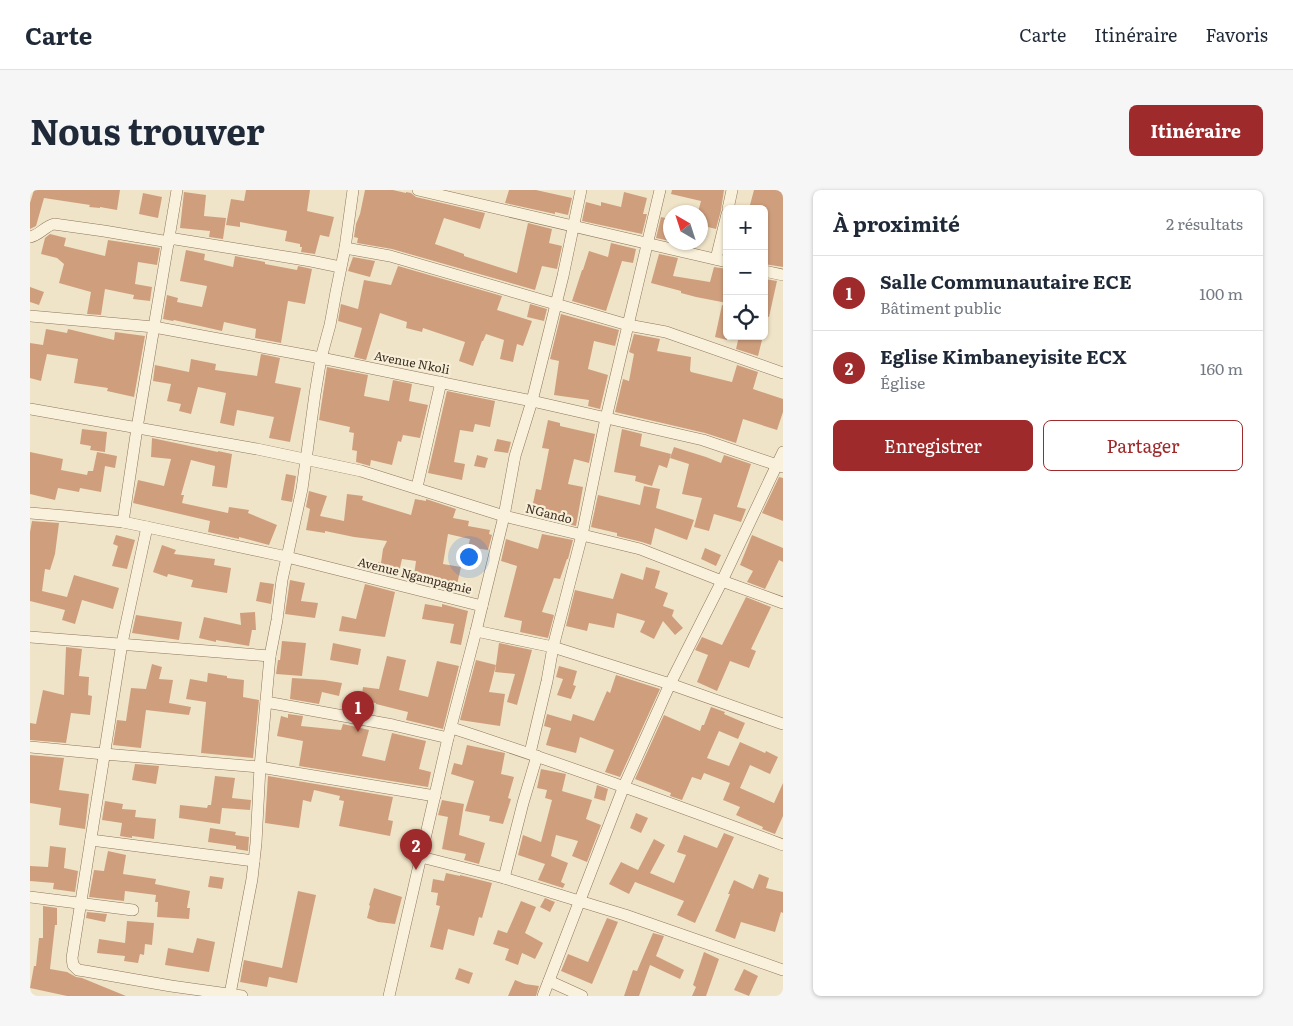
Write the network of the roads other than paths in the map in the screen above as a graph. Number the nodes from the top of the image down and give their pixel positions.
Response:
1 (177, 190) edge
2 (353, 190) edge
3 (418, 190) edge
4 (581, 190) edge
5 (660, 190) edge
6 (732, 190) edge
7 (729, 205) edge
8 (573, 226) junction
9 (30, 237) edge
10 (169, 240) junction
11 (647, 243) junction
12 (345, 248) junction
13 (722, 260) edge
14 (340, 267) junction
15 (768, 272) edge
16 (783, 275) edge
17 (556, 304) junction
18 (30, 316) edge
19 (628, 326) junction
20 (154, 327) junction
21 (321, 358) junction
22 (783, 374) edge
23 (442, 382) junction
24 (532, 401) junction
25 (30, 409) edge
26 (606, 418) junction
27 (137, 428) junction
28 (783, 452) edge
29 (306, 459) junction
30 (780, 466) edge
31 (418, 488) junction
32 (30, 513) edge
33 (504, 516) junction
34 (123, 522) junction
35 (147, 527) junction
36 (582, 535) junction
37 (287, 557) junction
38 (722, 581) junction
39 (783, 603) edge
40 (482, 606) junction
41 (476, 630) junction
42 (30, 637) edge
43 (122, 643) junction
44 (554, 647) junction
45 (270, 656) junction
46 (670, 684) junction
47 (266, 702) junction
48 (783, 724) edge
49 (450, 733) junction
50 (30, 747) edge
51 (104, 754) junction
52 (533, 754) junction
53 (260, 767) junction
54 (624, 786) junction
55 (435, 796) junction
56 (91, 840) junction
57 (783, 845) edge
58 (421, 857) junction
59 (254, 861) junction
60 (504, 878) junction
61 (30, 897) edge
62 (580, 901) junction
63 (81, 903) junction
64 (133, 910) dead end
65 (783, 970) edge
66 (549, 981) junction
67 (230, 994) junction
68 (242, 996) edge
69 (389, 996) edge
70 (543, 996) edge
71 (582, 996) edge

1 - 10 street
2 - 12 street
3 - 8 street
4 - 8 street
5 - 11 street
6 - 7 street
8 - 11 street
8 - 17 street
9 - 10 street
10 - 14 street
10 - 20 street
11 - 13 street
11 - 19 street
12 - 14 street
12 - 17 street
14 - 21 street
15 - 16 street
17 - 19 street
17 - 24 street
18 - 20 street, Avenue Nkoli
19 - 22 street
19 - 26 street
20 - 21 street, Avenue Nkoli
20 - 27 street
21 - 23 street, Avenue Nkoli
21 - 29 street
23 - 24 street, Avenue Nkoli
23 - 31 street
24 - 26 street, Avenue Nkoli
24 - 33 street
25 - 27 street, NGando
26 - 30 street, Avenue Nkoli
26 - 36 street
27 - 29 street, NGando
27 - 34 street
28 - 30 street
29 - 31 street, NGando
29 - 37 street
30 - 38 street
31 - 33 street, NGando
32 - 34 street, Avenue Ngampagnie
33 - 36 street, NGando
33 - 40 street
34 - 35 street, Avenue Ngampagnie
35 - 37 street, Avenue Ngampagnie
35 - 43 street
36 - 38 street, NGando
36 - 44 street
37 - 40 street, Avenue Ngampagnie
37 - 45 street
38 - 39 street, NGando
38 - 46 street
40 - 41 street, Avenue Ngampagnie
41 - 44 street
41 - 49 street, Avenue Ngampagnie
42 - 43 street
43 - 45 street
43 - 51 street
44 - 46 street
44 - 52 street
45 - 47 street
46 - 48 street
46 - 54 street
47 - 49 street
47 - 53 street
49 - 52 street
49 - 55 street, Avenue Ngampagnie
50 - 51 street
51 - 53 street
51 - 56 street
52 - 54 street
52 - 60 street
53 - 55 street
53 - 59 street
54 - 57 street
54 - 62 street
55 - 58 street, Avenue Ngampagnie
56 - 59 street
56 - 63 street
58 - 60 street
58 - 69 street, Avenue Ngampagnie
59 - 67 street
60 - 62 street
61 - 63 street
62 - 65 street
62 - 66 street
63 - 64 street
63 - 67 street
66 - 70 street
66 - 71 street
67 - 68 street

